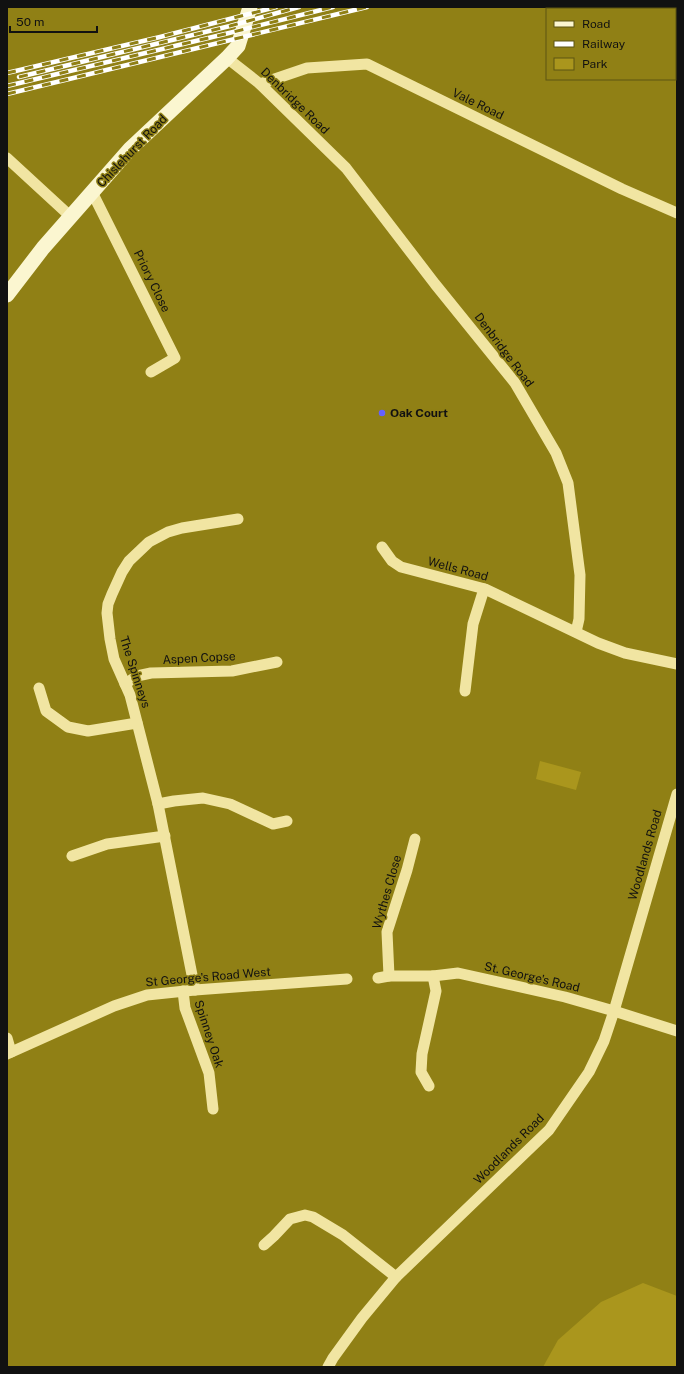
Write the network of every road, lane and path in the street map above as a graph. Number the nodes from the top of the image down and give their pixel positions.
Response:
1 (250, 7) edge
2 (227, 58) junction
3 (260, 84) junction
4 (7, 158) edge
5 (92, 192) junction
6 (677, 213) edge
7 (70, 216) junction
8 (7, 295) edge
9 (151, 372) dead end
10 (238, 520) dead end
11 (382, 547) dead end
12 (484, 589) junction
13 (576, 632) junction
14 (277, 662) dead end
15 (677, 664) edge
16 (125, 684) junction
17 (39, 688) dead end
18 (465, 691) dead end
19 (137, 723) junction
20 (677, 794) edge
21 (158, 804) junction
22 (287, 821) dead end
23 (165, 836) junction
24 (415, 839) dead end
25 (72, 856) dead end
26 (433, 976) junction
27 (383, 977) joint
28 (347, 979) dead end
29 (195, 990) junction
30 (183, 991) junction
31 (614, 1011) junction
32 (677, 1031) edge
33 (7, 1038) edge
34 (9, 1053) edge
35 (429, 1086) dead end
36 (213, 1110) dead end
37 (264, 1245) dead end
38 (396, 1277) junction
39 (328, 1367) edge

1 - 2 main road, Chislehurst Road
2 - 3 street, Denbridge Road
2 - 5 main road, Chislehurst Road
3 - 6 street, Vale Road
3 - 13 street, Denbridge Road
4 - 7 street
5 - 7 main road, Chislehurst Road
5 - 9 street, Priory Close
7 - 8 main road, Chislehurst Road
10 - 16 street, The Spinneys
11 - 12 street, Wells Road
12 - 13 street, Wells Road
12 - 18 street
13 - 15 street
14 - 16 street, Aspen Copse
16 - 19 street, The Spinneys
17 - 19 street, The Spinneys
19 - 21 street, The Spinneys
20 - 31 street, Woodlands Road
21 - 22 street
21 - 23 street, The Spinneys
23 - 25 street
23 - 29 street, The Spinneys
24 - 27 street, Wythes Close
26 - 27 street, St. George's Road
26 - 31 street, St. George's Road
26 - 35 street
28 - 29 street, St George's Road West
29 - 30 street, St George's Road West
30 - 34 street, St George's Road West
30 - 36 street, Spinney Oak
31 - 32 street, St. George's Road
31 - 38 street, Woodlands Road
33 - 34 street, St George's Road West
37 - 38 street
38 - 39 street, Woodlands Road

